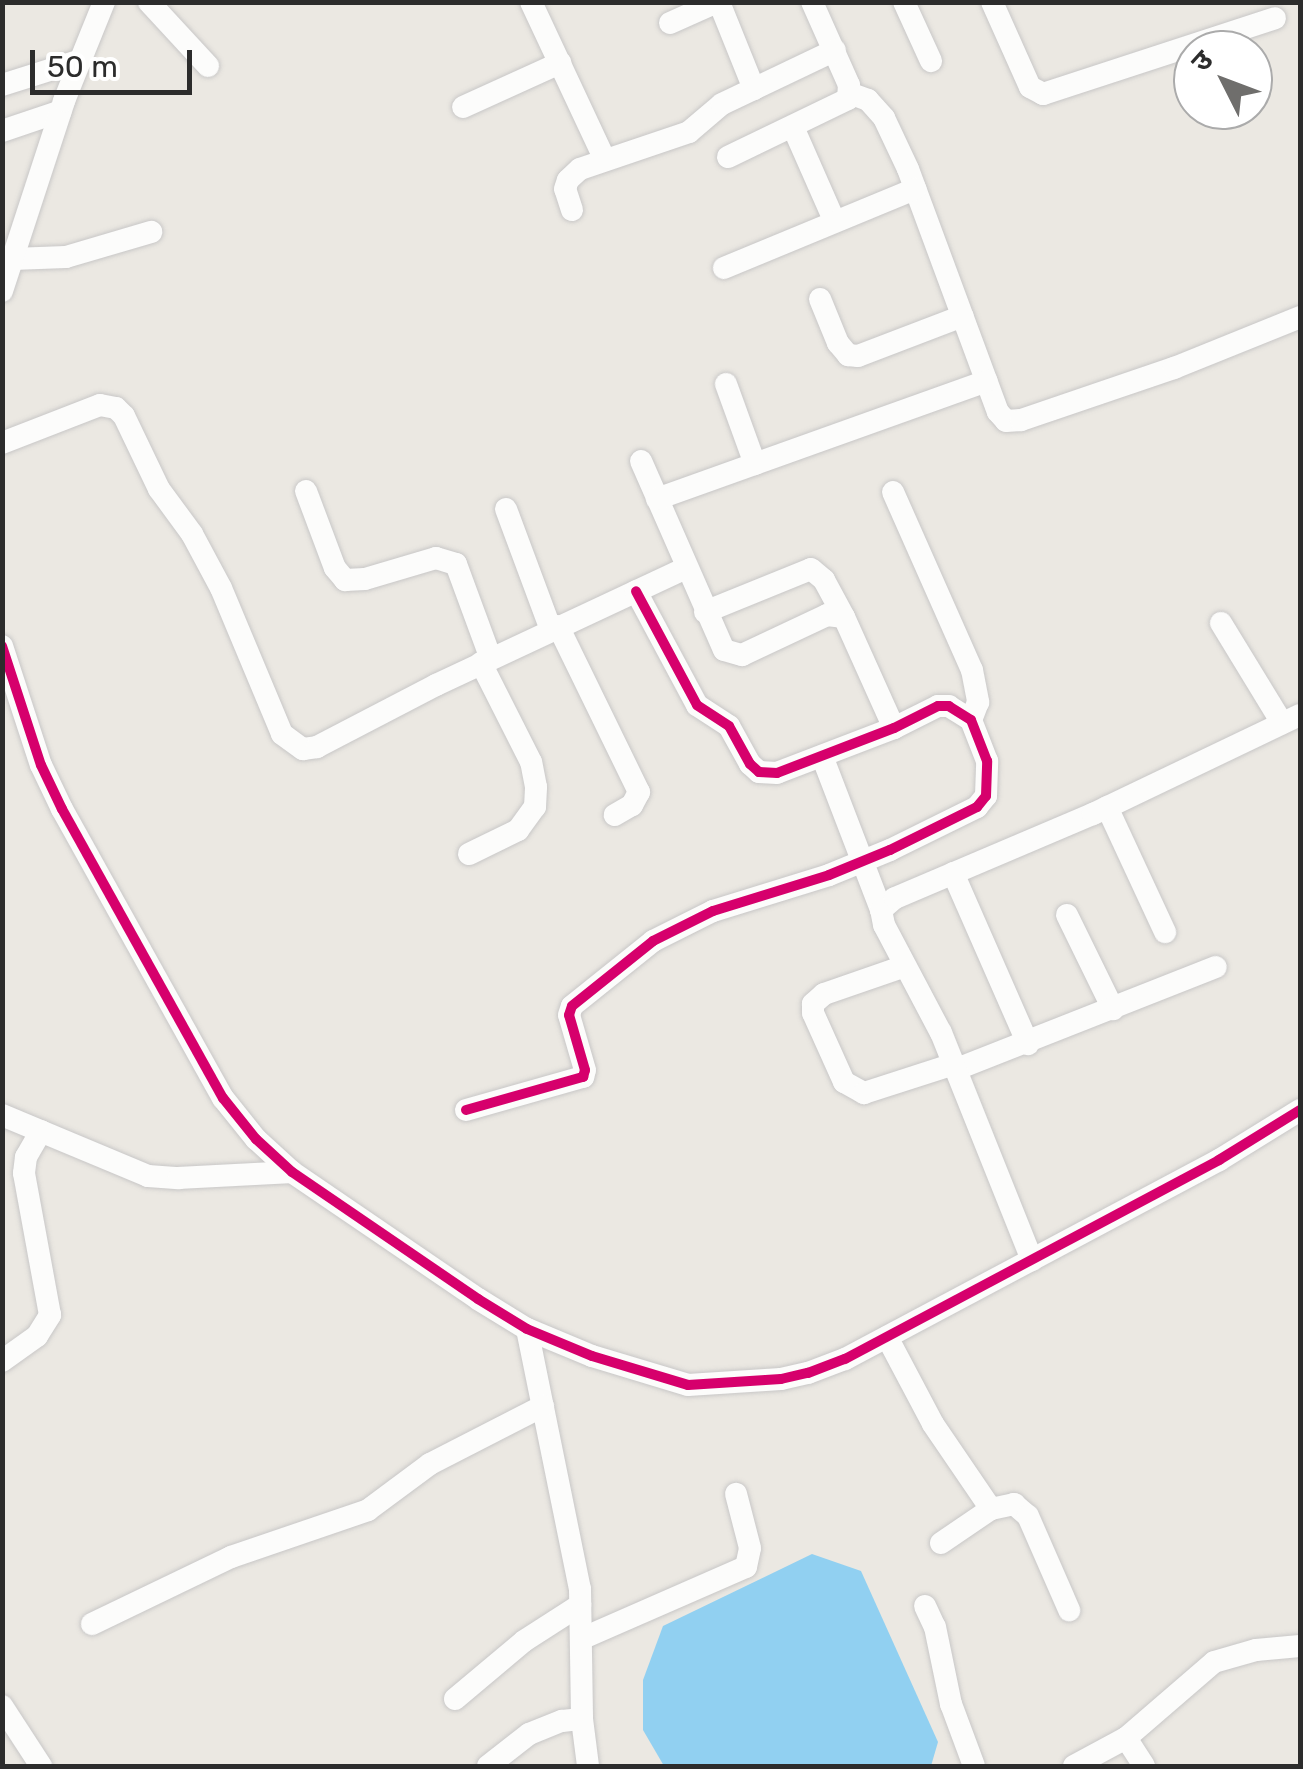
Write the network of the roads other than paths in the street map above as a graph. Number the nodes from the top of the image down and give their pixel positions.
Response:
1 (104, 2) edge
2 (148, 2) edge
3 (531, 2) edge
4 (718, 2) edge
5 (812, 2) edge
6 (904, 2) edge
7 (992, 2) edge
8 (1275, 18) dead end
9 (670, 22) dead end
10 (834, 50) junction
11 (81, 60) junction
12 (931, 61) dead end
13 (560, 63) junction
14 (208, 66) dead end
15 (2, 86) edge
16 (754, 88) junction
17 (850, 94) junction
18 (463, 106) dead end
19 (61, 111) junction
20 (793, 127) junction
21 (2, 131) edge
22 (728, 157) dead end
23 (605, 160) junction
24 (915, 189) junction
25 (572, 210) dead end
26 (834, 220) junction
27 (151, 232) dead end
28 (12, 258) junction
29 (724, 268) dead end
30 (2, 291) edge
31 (820, 298) dead end
32 (963, 316) junction
33 (1300, 317) edge
34 (987, 382) junction
35 (726, 384) dead end
36 (2, 443) edge
37 (641, 460) dead end
38 (755, 464) junction
39 (306, 491) dead end
40 (894, 492) dead end
41 (657, 499) junction
42 (506, 510) dead end
43 (686, 568) junction
44 (636, 591) junction
45 (706, 612) junction
46 (844, 617) junction
47 (1221, 623) dead end
48 (554, 628) junction
49 (2, 646) edge
50 (486, 661) junction
51 (1291, 719) edge
52 (970, 720) junction
53 (894, 728) junction
54 (822, 756) junction
55 (1107, 807) junction
56 (615, 815) dead end
57 (469, 854) dead end
58 (861, 862) junction
59 (954, 872) junction
60 (881, 910) junction
61 (1067, 915) dead end
62 (1166, 932) dead end
63 (906, 966) junction
64 (1216, 968) dead end
65 (1113, 1009) junction
66 (1028, 1044) junction
67 (956, 1067) junction
68 (466, 1110) dead end
69 (1300, 1110) edge
70 (2, 1114) edge
71 (41, 1131) junction
72 (292, 1172) junction
73 (1032, 1260) junction
74 (527, 1329) junction
75 (887, 1337) junction
76 (2, 1360) edge
77 (542, 1406) junction
78 (736, 1494) dead end
79 (991, 1509) junction
80 (941, 1543) dead end
81 (580, 1605) junction
82 (925, 1606) dead end
83 (1069, 1610) dead end
84 (92, 1624) dead end
85 (580, 1639) junction
86 (1300, 1646) edge
87 (455, 1699) dead end
88 (2, 1706) edge
89 (582, 1719) junction
90 (1126, 1738) junction
91 (41, 1766) edge
92 (488, 1766) edge
93 (588, 1766) edge
94 (974, 1766) edge
95 (1074, 1766) edge
96 (1144, 1766) edge

1 - 11 street
2 - 14 street
3 - 13 street
4 - 9 street
4 - 16 street
5 - 10 street
6 - 12 street
7 - 8 street
10 - 16 street
10 - 17 street
11 - 15 street
11 - 19 street
13 - 18 street
13 - 23 street
16 - 23 street
17 - 20 street
17 - 24 street
19 - 21 street
19 - 28 street
20 - 22 street
20 - 26 street
23 - 25 street
24 - 26 street
24 - 32 street
26 - 29 street
27 - 28 street
28 - 30 street
31 - 32 street
32 - 34 street
33 - 34 street
34 - 38 street
35 - 38 street
36 - 50 street
37 - 41 street
38 - 41 street
39 - 50 street
40 - 52 street
41 - 43 street
42 - 48 street
43 - 44 street
43 - 45 street
44 - 48 street
44 - 54 street
45 - 46 street
45 - 46 street
46 - 53 street
47 - 51 street
48 - 50 street
48 - 56 street
49 - 72 street
50 - 57 street
51 - 55 street
52 - 53 street
52 - 58 street
53 - 54 street
54 - 58 street
55 - 59 street
55 - 62 street
58 - 60 street
58 - 68 street
59 - 60 street
59 - 66 street
60 - 63 street
61 - 65 street
63 - 67 street
63 - 67 street
64 - 65 street
65 - 66 street
66 - 67 street
67 - 73 street
69 - 73 street
70 - 71 street
71 - 72 street
71 - 76 street
72 - 74 street
73 - 75 street
74 - 75 street
74 - 77 street
75 - 79 street
77 - 81 street
77 - 84 street
78 - 85 street
79 - 80 street
79 - 83 street
81 - 85 street
81 - 87 street
82 - 94 street
85 - 89 street
86 - 90 street
88 - 91 street
89 - 92 street
89 - 93 street
90 - 95 street
90 - 96 street

